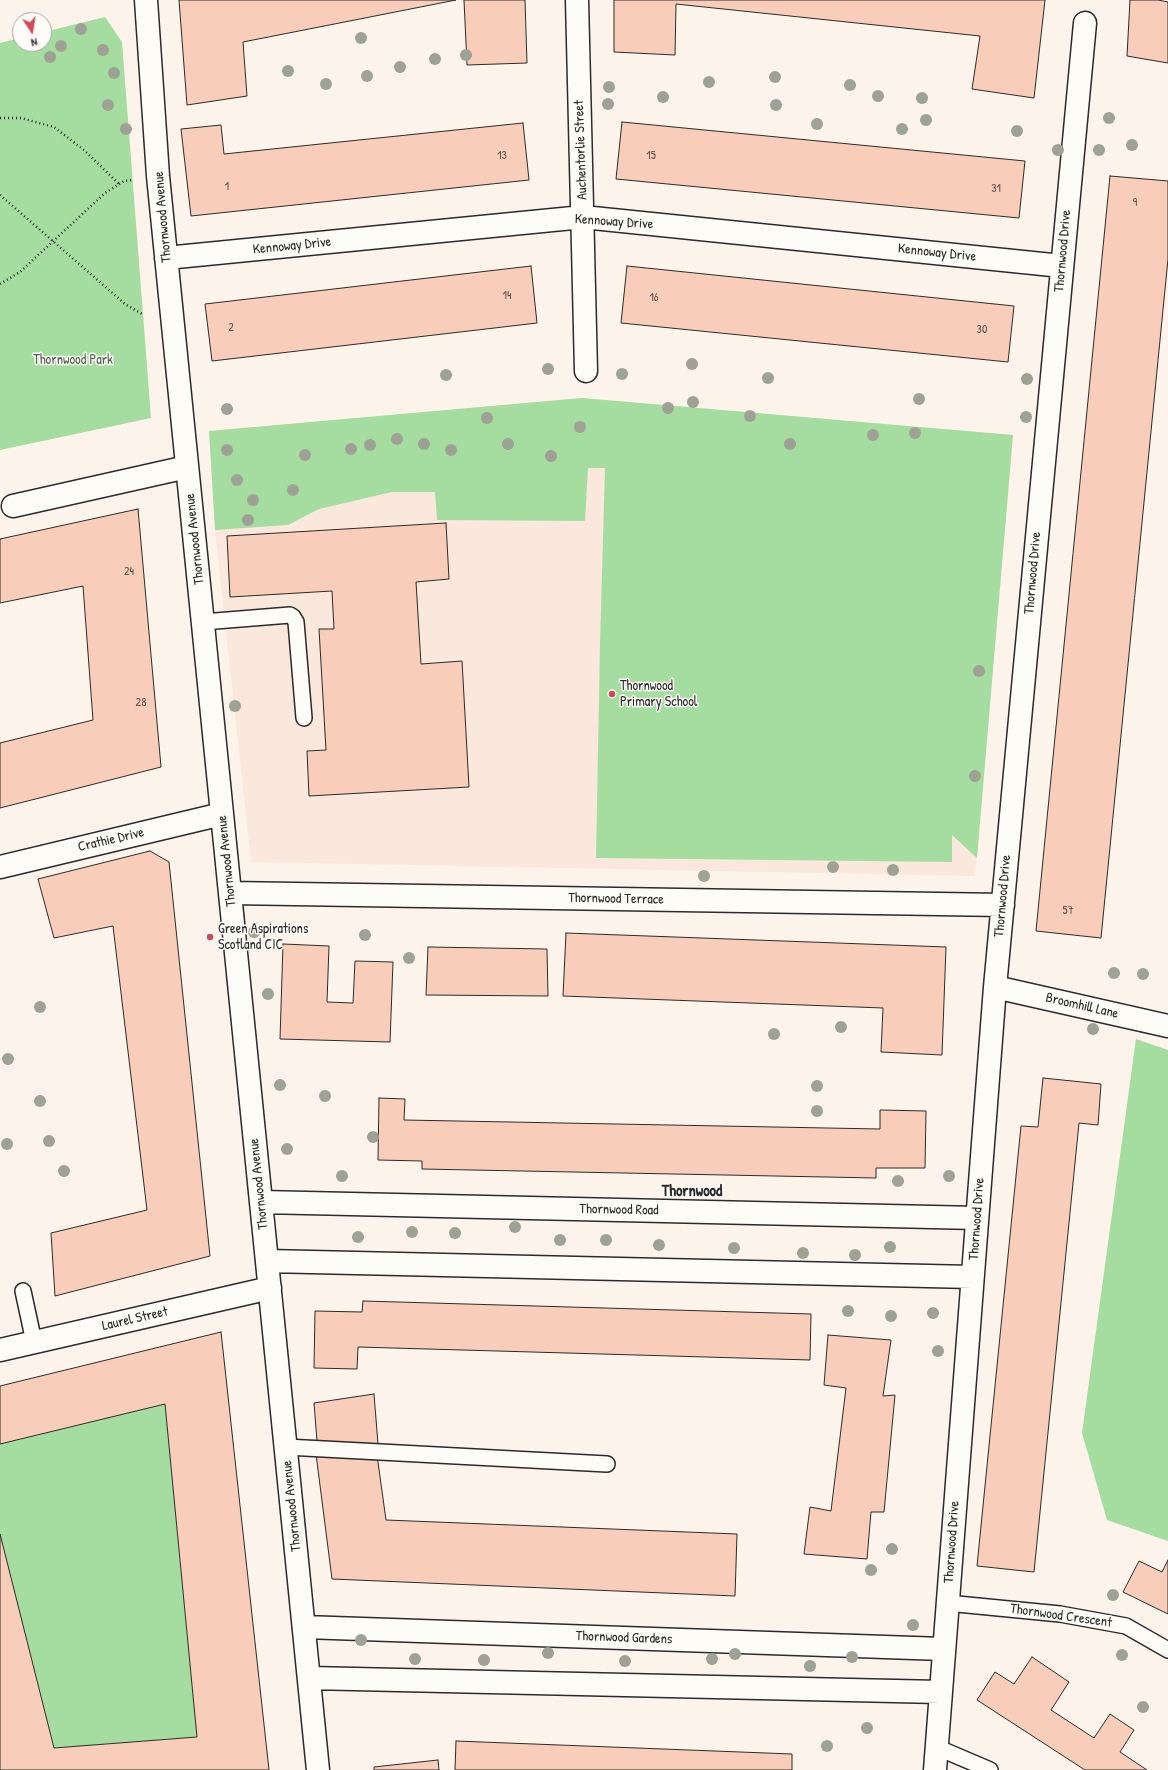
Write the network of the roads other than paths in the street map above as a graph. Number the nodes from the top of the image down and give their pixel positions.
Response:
1 (146, 0) edge
2 (577, 0) edge
3 (1084, 23) dead end
4 (583, 218) junction
5 (166, 258) junction
6 (1062, 266) junction
7 (586, 371) dead end
8 (187, 467) junction
9 (13, 506) dead end
10 (203, 622) junction
11 (304, 718) dead end
12 (222, 814) junction
13 (0, 867) edge
14 (230, 893) junction
15 (1003, 905) junction
16 (995, 987) junction
17 (1168, 1026) edge
18 (261, 1202) junction
19 (977, 1218) junction
20 (267, 1261) junction
21 (972, 1277) junction
22 (270, 1288) junction
23 (23, 1291) dead end
24 (34, 1342) junction
25 (0, 1350) edge
26 (286, 1447) junction
27 (607, 1464) dead end
28 (947, 1603) junction
29 (304, 1627) junction
30 (944, 1649) junction
31 (1168, 1650) edge
32 (309, 1678) junction
33 (940, 1692) junction
34 (936, 1747) junction
35 (318, 1770) edge
36 (935, 1770) edge
37 (990, 1770) edge

1 - 5 street, Thornwood Avenue
2 - 4 street, Auchentorlie Street
3 - 6 street, Thornwood Drive
4 - 5 street, Kennoway Drive
4 - 6 street, Kennoway Drive
4 - 7 street, Auchentorlie Street
5 - 8 street, Thornwood Avenue
6 - 15 street, Thornwood Drive
8 - 9 street
8 - 10 street, Thornwood Avenue
10 - 11 lane
10 - 12 street, Thornwood Avenue
12 - 13 street, Crathie Drive
12 - 14 street, Thornwood Avenue
14 - 15 street, Thornwood Terrace
14 - 18 street, Thornwood Avenue
15 - 16 street, Thornwood Drive
16 - 17 street, Broomhill Lane
16 - 19 street, Thornwood Drive
18 - 19 street, Thornwood Road
18 - 20 street, Thornwood Avenue
19 - 21 street, Thornwood Drive
20 - 21 street
20 - 22 street, Thornwood Avenue
21 - 28 street, Thornwood Drive
22 - 24 street, Laurel Street
22 - 26 street, Thornwood Avenue
23 - 24 lane
24 - 25 street, Laurel Street
26 - 27 lane
26 - 29 street, Thornwood Avenue
28 - 30 street, Thornwood Drive
28 - 31 lane, Thornwood Crescent
29 - 30 street, Thornwood Gardens
29 - 32 street, Thornwood Avenue
30 - 33 street, Thornwood Drive
32 - 33 street
32 - 35 street, Thornwood Avenue
33 - 34 street, Thornwood Drive
34 - 36 street, Thornwood Drive
34 - 37 lane

